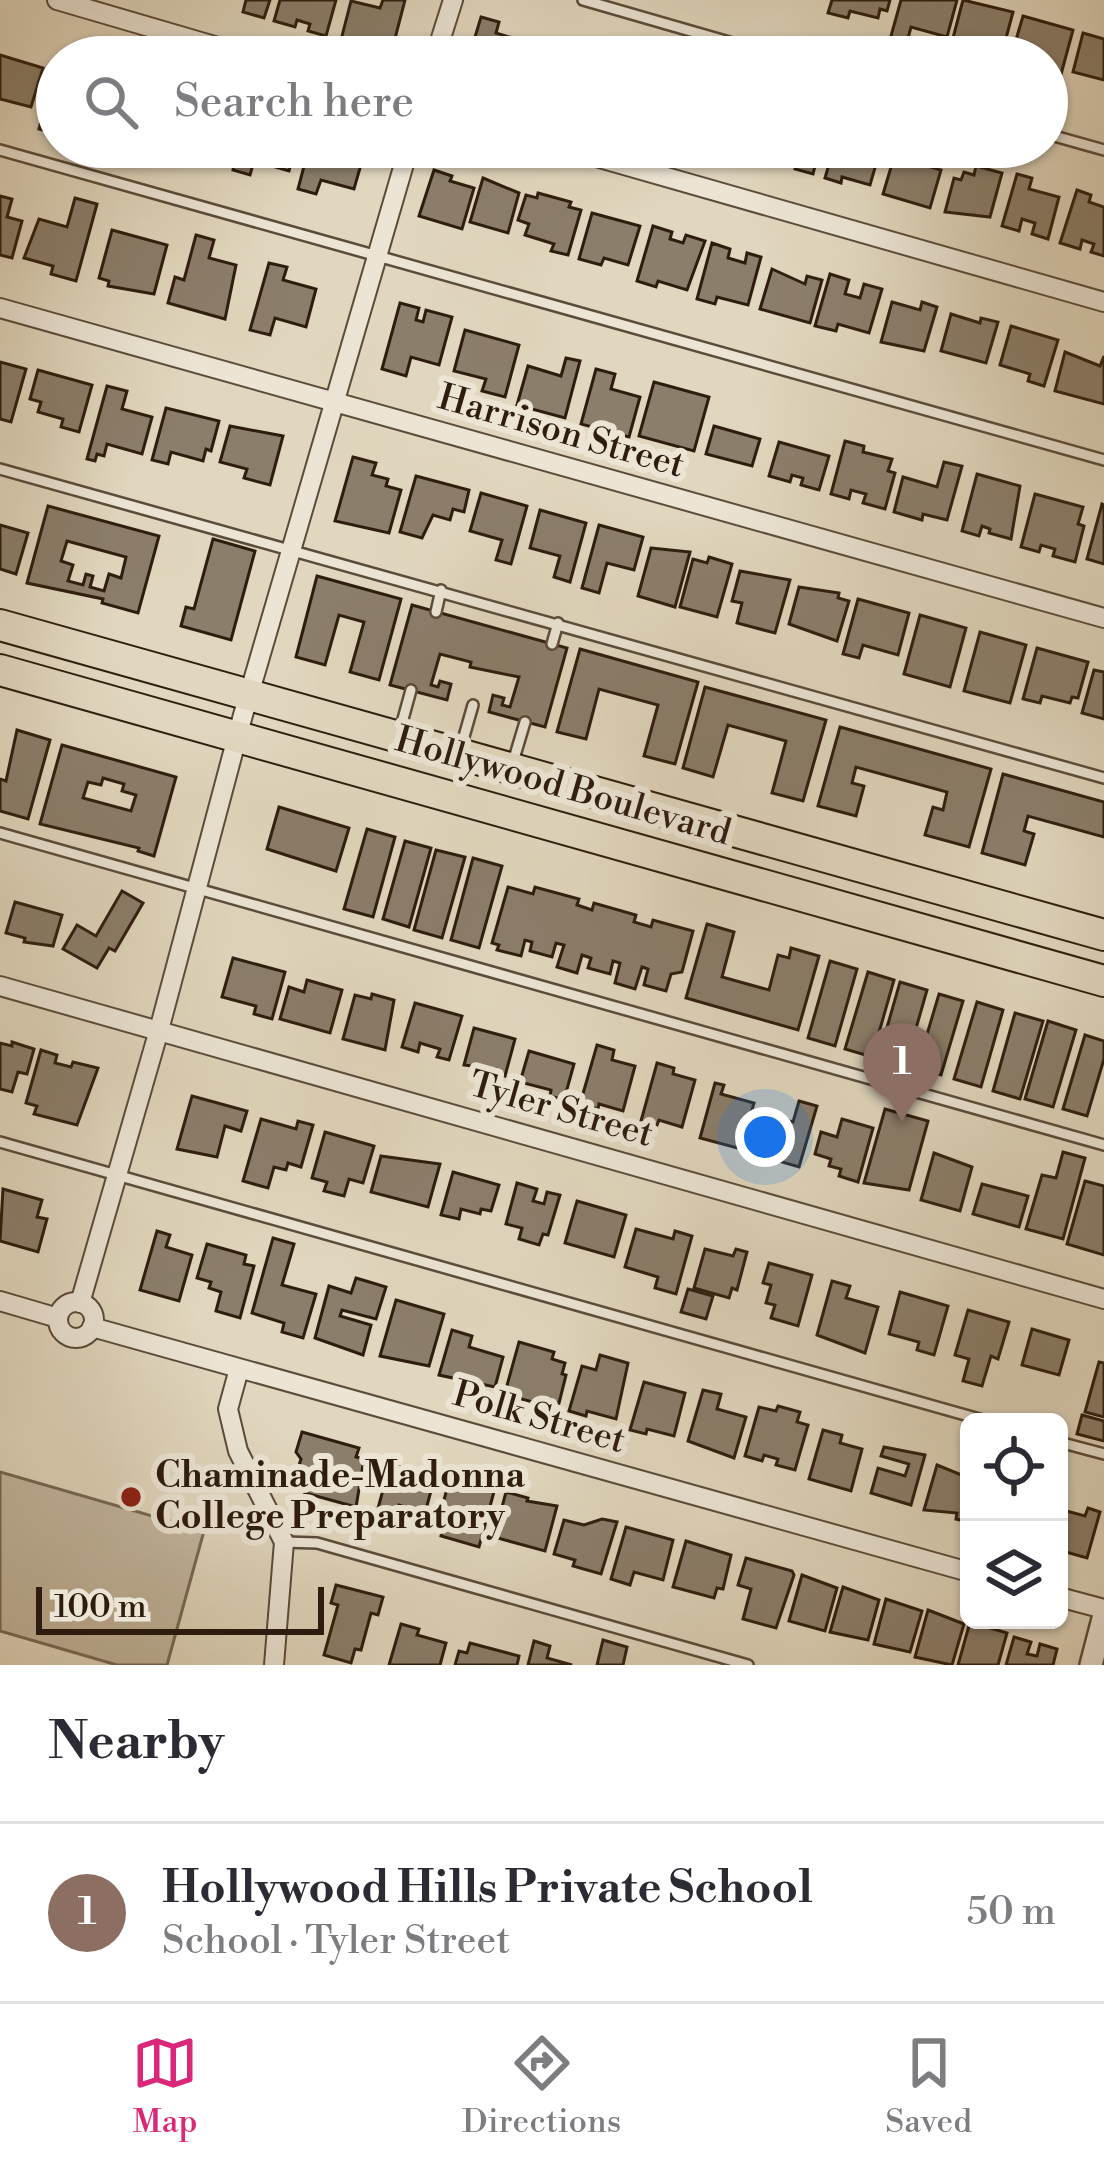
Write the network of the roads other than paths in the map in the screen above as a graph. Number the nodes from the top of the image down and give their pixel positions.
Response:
1 (56, 0) edge
2 (453, 0) edge
3 (583, 0) edge
4 (180, 36) edge
5 (442, 36) edge
6 (708, 36) edge
7 (1068, 140) edge
8 (0, 150) edge
9 (1104, 150) edge
10 (36, 160) edge
11 (64, 168) edge
12 (403, 168) edge
13 (635, 168) edge
14 (379, 256) junction
15 (1104, 302) edge
16 (0, 308) edge
17 (334, 402) junction
18 (1104, 460) edge
19 (0, 469) edge
20 (292, 548) junction
21 (441, 590) junction
22 (436, 612) dead end
23 (1104, 618) edge
24 (558, 623) junction
25 (0, 625) edge
26 (552, 644) dead end
27 (0, 670) edge
28 (411, 690) dead end
29 (472, 705) dead end
30 (243, 715) junction
31 (525, 722) dead end
32 (398, 736) junction
33 (459, 753) junction
34 (512, 767) junction
35 (1104, 778) edge
36 (0, 833) edge
37 (197, 888) junction
38 (1104, 934) edge
39 (1104, 981) edge
40 (0, 986) edge
41 (159, 1030) junction
42 (0, 1142) edge
43 (1104, 1145) edge
44 (116, 1174) junction
45 (1104, 1299) edge
46 (0, 1301) edge
47 (80, 1303) junction
48 (58, 1318) junction
49 (92, 1327) junction
50 (239, 1369) junction
51 (960, 1413) edge
52 (1068, 1444) edge
53 (1104, 1454) edge
54 (284, 1542) junction
55 (960, 1569) edge
56 (1068, 1600) edge
57 (1104, 1612) edge
58 (274, 1665) edge
59 (748, 1665) edge
60 (1091, 1665) edge

1 - 4 street
2 - 5 street
3 - 6 lane
7 - 9 lane
8 - 10 lane
11 - 14 lane
12 - 14 street
13 - 15 street
14 - 17 street
14 - 18 lane
16 - 17 street, Harrison Street
17 - 20 street
17 - 23 street, Harrison Street
19 - 20 lane
20 - 21 lane
20 - 30 street
21 - 22 lane
21 - 24 lane
24 - 26 lane
24 - 35 lane
25 - 30 highway, Hollywood Boulevard
27 - 30 highway, Hollywood Boulevard
28 - 32 lane
29 - 33 lane
30 - 32 highway, Hollywood Boulevard
30 - 37 street
30 - 39 highway, Hollywood Boulevard
31 - 34 lane
32 - 33 highway, Hollywood Boulevard
33 - 34 highway, Hollywood Boulevard
34 - 38 highway, Hollywood Boulevard
36 - 37 lane
37 - 41 street
37 - 43 lane
40 - 41 street, Tyler Street
41 - 44 street
41 - 45 street, Tyler Street
42 - 44 lane
44 - 47 street
44 - 51 lane
46 - 48 street, Polk Street
47 - 48 street
47 - 49 street
48 - 49 street, Polk Street
49 - 50 street, Polk Street
50 - 54 street
50 - 55 street, Polk Street
52 - 53 lane
54 - 58 street
54 - 59 lane
56 - 57 street
57 - 60 street

